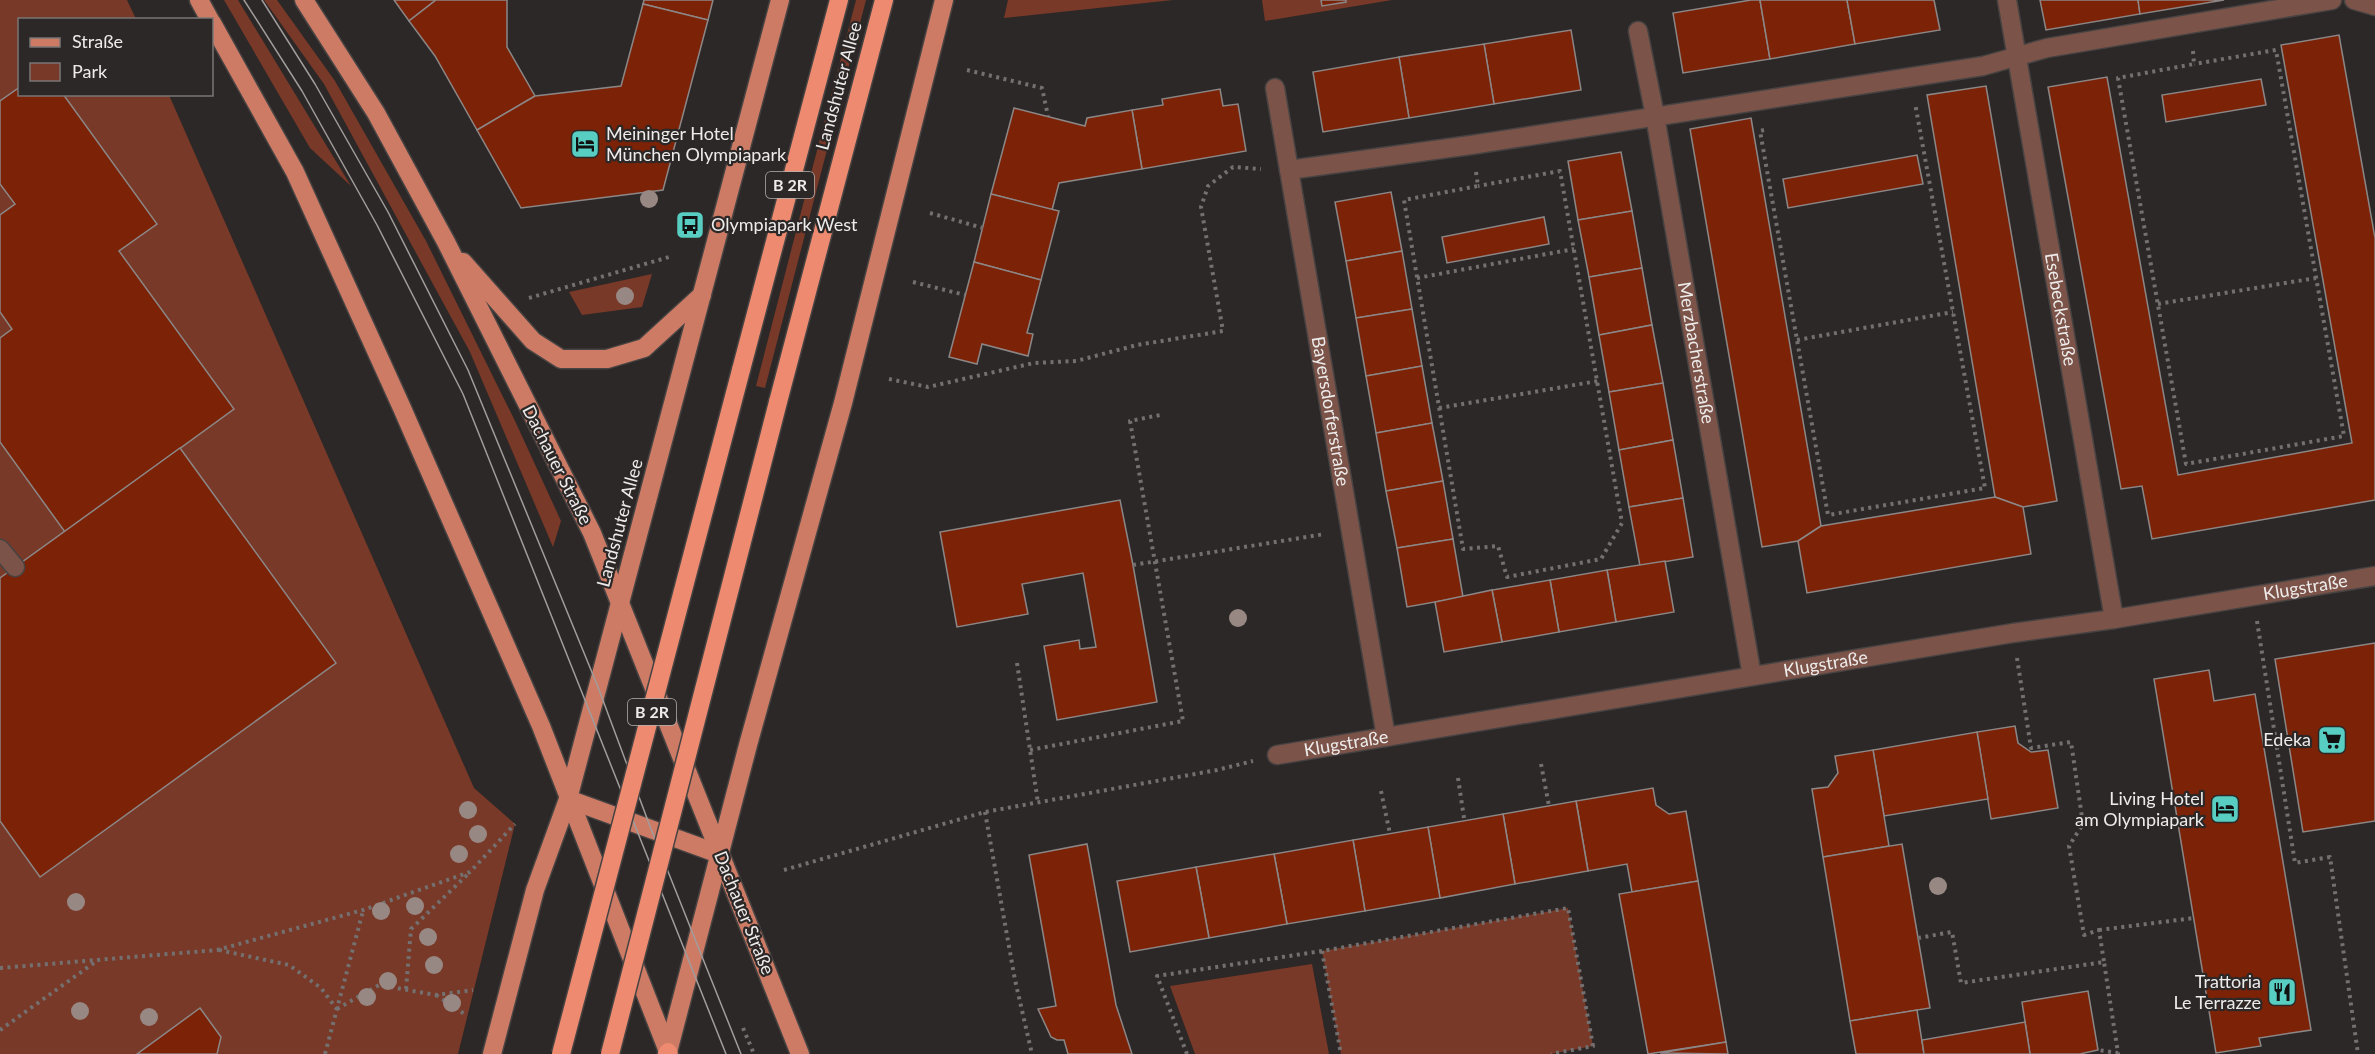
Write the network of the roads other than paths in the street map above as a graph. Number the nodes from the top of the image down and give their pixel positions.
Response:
1 (199, 0) edge
2 (304, 0) edge
3 (780, 0) edge
4 (839, 0) edge
5 (884, 0) edge
6 (944, 0) edge
7 (2007, 0) edge
8 (2332, 0) edge
9 (2354, 0) edge
10 (2375, 6) edge
11 (209, 18) edge
12 (213, 25) edge
13 (1638, 31) dead end
14 (2018, 57) junction
15 (1275, 88) dead end
16 (1655, 116) junction
17 (1289, 170) junction
18 (446, 242) junction
19 (703, 294) junction
20 (0, 549) edge
21 (15, 567) dead end
22 (2375, 576) edge
23 (620, 604) junction
24 (2114, 619) junction
25 (1752, 676) junction
26 (1386, 737) junction
27 (1277, 755) road end
28 (568, 799) junction
29 (719, 854) junction
30 (668, 1053) edge
31 (492, 1054) edge
32 (561, 1054) edge
33 (610, 1054) edge
34 (800, 1054) edge

1 - 11 main road
2 - 18 main road, Dachauer Straße
3 - 19 main road, Landshuter Allee
4 - 32 highway, Landshuter Allee / B 2R, bridge
5 - 33 highway, Landshuter Allee / B 2R, bridge
6 - 29 main road
7 - 14 street, Esebeckstraße
8 - 14 street
9 - 10 street
12 - 28 main road
13 - 16 street, Merzbacherstraße
14 - 16 street
14 - 24 street, Esebeckstraße
15 - 17 street, Bayersdorferstraße
16 - 17 street
16 - 25 street, Merzbacherstraße
17 - 26 street, Bayersdorferstraße
18 - 19 main road
18 - 23 main road, Dachauer Straße
19 - 23 main road, Landshuter Allee
20 - 21 street
22 - 24 street, Klugstraße
23 - 28 main road, Landshuter Allee
23 - 29 main road, Dachauer Straße
24 - 25 street, Klugstraße
25 - 26 street, Klugstraße
26 - 27 street, Klugstraße
28 - 29 main road
28 - 30 main road
28 - 31 main road, Landshuter Allee
29 - 30 main road
29 - 34 main road, Dachauer Straße

